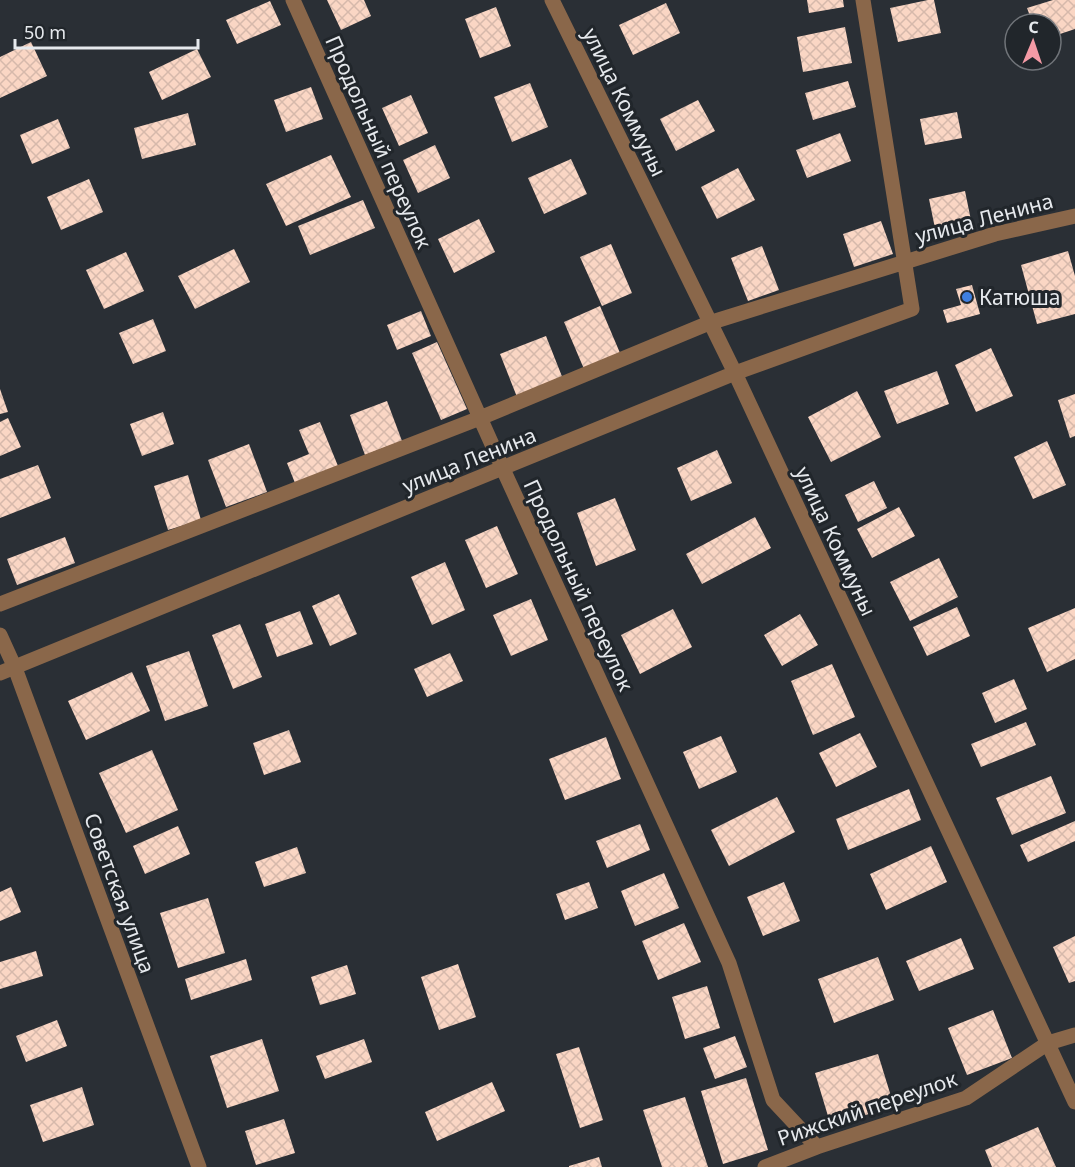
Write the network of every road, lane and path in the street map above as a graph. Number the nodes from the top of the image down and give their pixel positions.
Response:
1 (293, 0) edge
2 (552, 0) edge
3 (863, 0) edge
4 (1075, 216) edge
5 (904, 262) junction
6 (709, 323) junction
7 (735, 373) junction
8 (480, 418) junction
9 (503, 469) junction
10 (0, 604) edge
11 (0, 635) edge
12 (7, 670) edge
13 (1075, 1035) edge
14 (1048, 1043) junction
15 (1075, 1102) edge
16 (817, 1147) junction
17 (199, 1167) edge
18 (765, 1167) edge

1 - 8 street, Продольный переулок
2 - 6 street, улица Коммуны
3 - 5 street
4 - 5 street, улица Ленина
5 - 6 street, улица Ленина
5 - 7 street, улица Ленина
6 - 7 street, улица Коммуны
6 - 8 street, улица Ленина
7 - 9 street, улица Ленина
7 - 14 street, улица Коммуны
8 - 9 street, Продольный переулок
8 - 10 street, улица Ленина
9 - 12 street, улица Ленина
9 - 16 street, Продольный переулок
11 - 12 street, Советская улица
12 - 17 street, Советская улица
13 - 14 street, Рижский переулок
14 - 15 street, улица Коммуны
14 - 16 street, Рижский переулок
16 - 18 street, Рижский переулок

